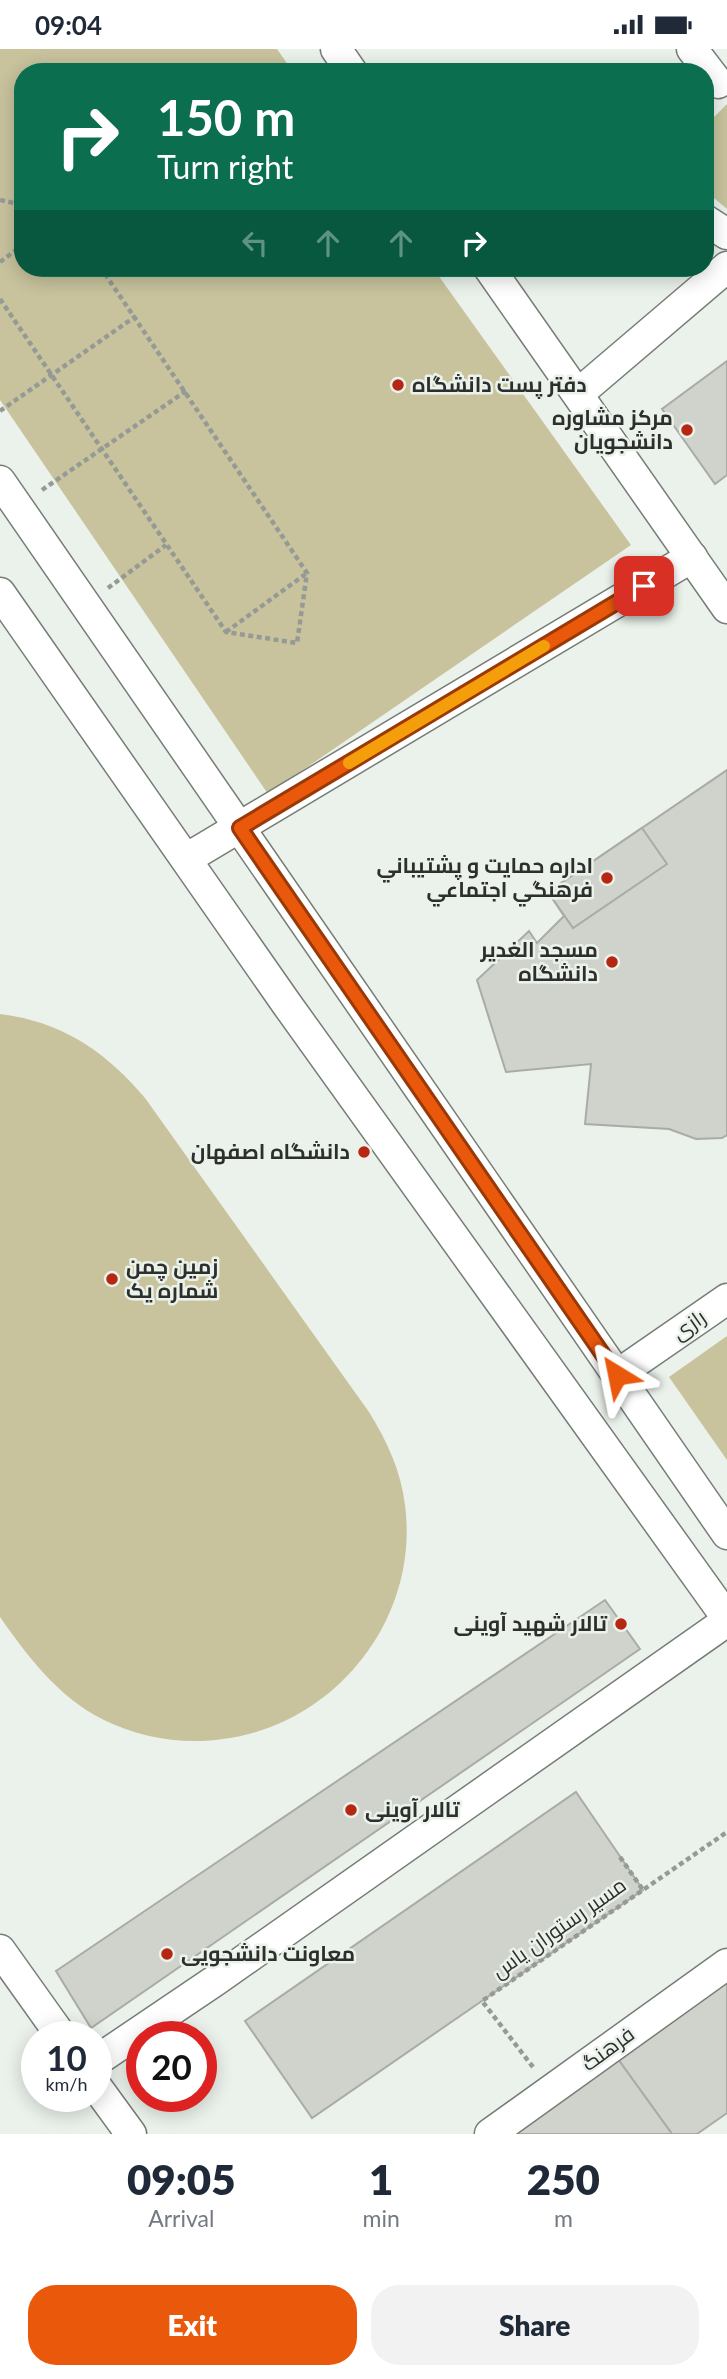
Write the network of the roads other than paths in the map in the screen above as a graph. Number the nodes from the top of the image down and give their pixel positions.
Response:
1 (727, 267) edge
2 (495, 277) edge
3 (578, 394) junction
4 (0, 481) edge
5 (692, 557) junction
6 (0, 593) edge
7 (727, 608) edge
8 (240, 828) junction
9 (186, 859) junction
10 (727, 1299) edge
11 (617, 1375) junction
12 (727, 1534) edge
13 (727, 1620) edge
14 (0, 1950) edge
15 (727, 1964) edge
16 (51, 2021) edge
17 (112, 2050) edge
18 (112, 2108) edge
19 (131, 2134) edge
20 (490, 2134) edge

1 - 3 lane
2 - 3 lane
3 - 5 lane
4 - 8 lane
5 - 7 lane
5 - 8 lane
6 - 9 lane
8 - 9 lane
8 - 11 lane
9 - 13 lane
10 - 11 lane, رازی
11 - 12 lane
13 - 17 lane
14 - 16 lane
15 - 20 lane, فرهنگ
18 - 19 lane

